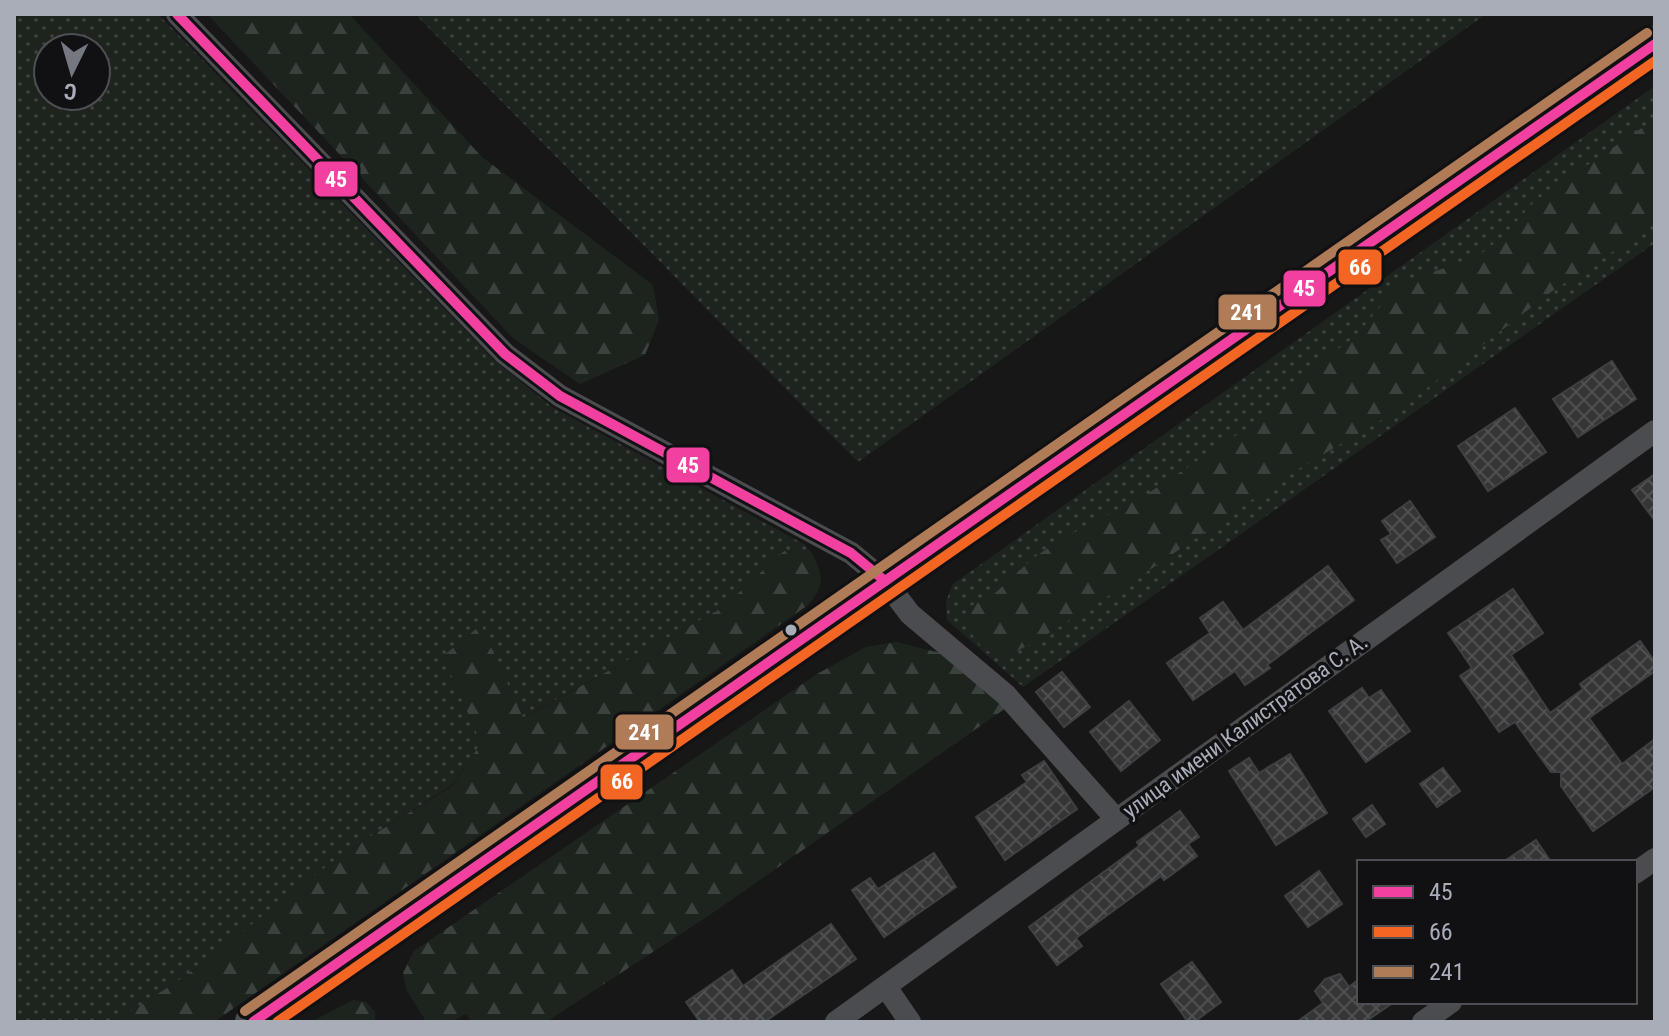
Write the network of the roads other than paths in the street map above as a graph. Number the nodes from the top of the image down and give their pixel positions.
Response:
1 (177, 14) edge
2 (1655, 44) edge
3 (1655, 431) edge
4 (885, 581) junction
5 (1116, 819) junction
6 (1655, 859) edge
7 (1637, 872) edge
8 (886, 987) junction
9 (1448, 1004) edge
10 (253, 1022) edge
11 (836, 1022) edge
12 (910, 1022) edge
13 (1423, 1022) edge

1 - 4 street
2 - 4 main road
3 - 5 street, улица имени Калистратова С. А.
4 - 5 street
4 - 10 main road
5 - 8 street, улица имени Калистратова С. А.
6 - 7 street
8 - 11 street, улица имени Калистратова С. А.
8 - 12 street
9 - 13 street

